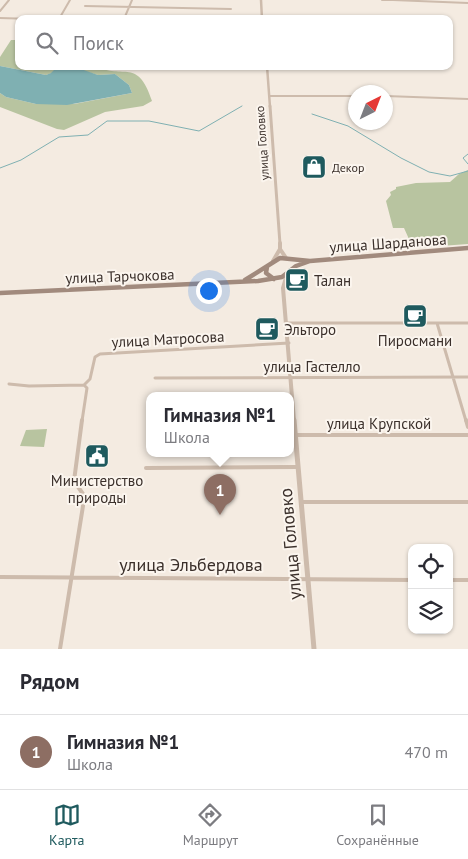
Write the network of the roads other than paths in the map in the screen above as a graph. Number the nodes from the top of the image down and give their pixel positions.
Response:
1 (9, 0) edge
2 (70, 0) edge
3 (132, 0) edge
4 (261, 0) edge
5 (382, 0) edge
6 (393, 0) edge
7 (0, 3) edge
8 (468, 3) edge
9 (6, 4) junction
10 (85, 6) dead end
11 (129, 7) junction
12 (232, 9) dead end
13 (0, 11) edge
14 (61, 15) edge
15 (126, 15) edge
16 (262, 15) edge
17 (0, 18) edge
18 (15, 18) edge
19 (267, 70) edge
20 (269, 96) junction
21 (348, 96) edge
22 (393, 96) edge
23 (468, 99) edge
24 (468, 248) edge
25 (280, 249) junction
26 (287, 259) junction
27 (273, 261) junction
28 (310, 261) junction
29 (267, 267) junction
30 (292, 268) junction
31 (287, 274) junction
32 (276, 279) junction
33 (242, 282) junction
34 (284, 288) junction
35 (0, 293) edge
36 (437, 322) junction
37 (287, 323) junction
38 (468, 323) edge
39 (289, 343) junction
40 (452, 376) junction
41 (468, 376) edge
42 (291, 377) junction
43 (155, 378) dead end
44 (9, 384) dead end
45 (84, 386) junction
46 (292, 392) edge
47 (294, 420) edge
48 (468, 428) edge
49 (296, 435) junction
50 (468, 435) edge
51 (299, 467) junction
52 (146, 468) dead end
53 (302, 502) junction
54 (468, 502) edge
55 (0, 577) edge
56 (72, 578) junction
57 (308, 580) junction
58 (408, 580) edge
59 (453, 580) edge
60 (468, 580) edge
61 (60, 649) edge
62 (314, 649) edge

1 - 9 street
2 - 14 street
3 - 11 street
4 - 16 street
5 - 6 street
6 - 8 street
7 - 9 street
9 - 13 street
10 - 11 street
11 - 12 street
11 - 15 street
17 - 18 street
19 - 20 street, улица Головко
20 - 21 street
20 - 25 street, улица Головко
22 - 23 street
24 - 28 main road, улица Шарданова
25 - 26 street
25 - 27 street
26 - 27 main road
26 - 28 main road
26 - 30 main road
27 - 29 main road
28 - 30 main road
29 - 32 main road
29 - 33 main road
30 - 31 main road
31 - 32 main road
31 - 34 street, улица Головко
32 - 33 main road, улица Тарчокова
32 - 34 street
33 - 35 main road, улица Тарчокова
34 - 37 street, улица Головко
36 - 37 street
36 - 38 street
36 - 40 street
37 - 39 street, улица Головко
39 - 42 street, улица Головко
39 - 45 street, улица Матросова
40 - 41 street, улица Гастелло
40 - 42 street, улица Гастелло
40 - 48 street
42 - 43 street, улица Гастелло
42 - 46 street, улица Головко
44 - 45 street
45 - 56 street
47 - 49 street, улица Головко
49 - 50 street, улица Крупской
49 - 51 street, улица Головко
51 - 52 street
51 - 53 street, улица Головко
53 - 54 street
53 - 57 street, улица Головко
55 - 56 street, улица Эльбердова
56 - 57 street, улица Эльбердова
56 - 61 street
57 - 58 street, улица Эльбердова
57 - 62 street, улица Головко
59 - 60 street

